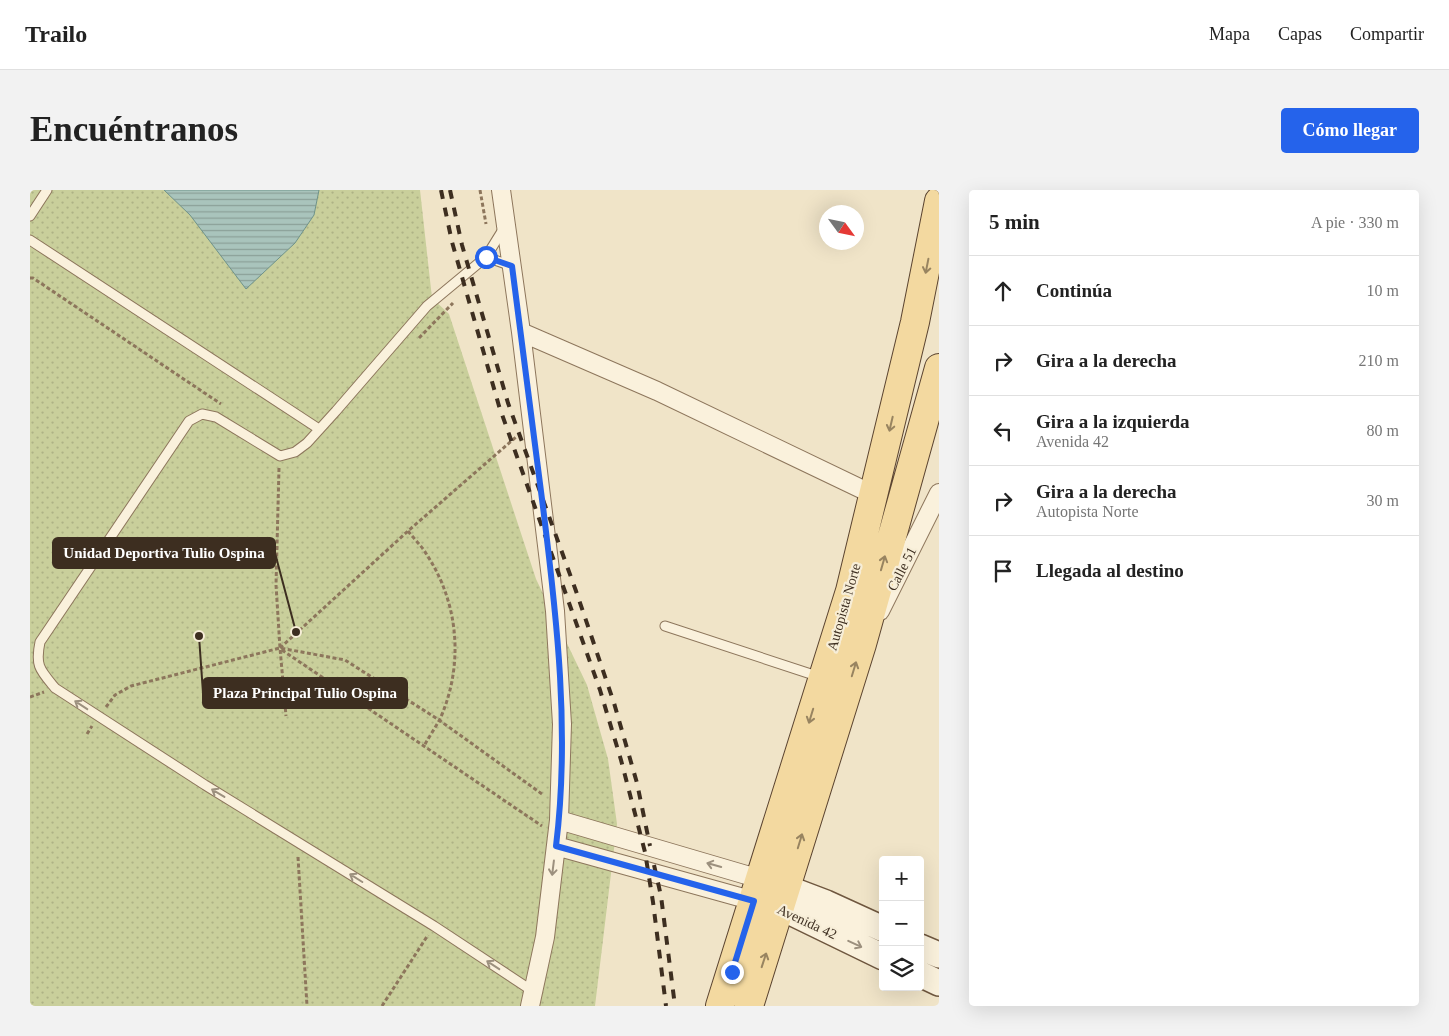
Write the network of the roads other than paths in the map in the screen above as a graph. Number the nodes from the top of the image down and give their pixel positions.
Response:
1 (47, 190) edge
2 (501, 190) edge
3 (939, 201) edge
4 (30, 216) edge
5 (506, 225) junction
6 (30, 240) edge
7 (486, 257) junction
8 (512, 266) junction
9 (521, 332) junction
10 (939, 368) edge
11 (319, 429) junction
12 (939, 494) edge
13 (874, 495) junction
14 (665, 626) dead end
15 (862, 644) junction
16 (823, 677) junction
17 (551, 823) junction
18 (556, 846) junction
19 (770, 894) junction
20 (879, 927) edge
21 (924, 948) edge
22 (879, 955) edge
23 (939, 955) edge
24 (924, 976) edge
25 (939, 983) edge
26 (532, 999) edge
27 (720, 1006) edge
28 (749, 1006) edge

1 - 4 lane
2 - 5 street
3 -> 13 main road, Autopista Norte
5 - 7 lane
5 - 8 street
6 - 11 lane
7 - 8 lane
7 - 11 lane
8 - 9 street
9 - 13 street
9 - 17 street
15 -> 10 main road, Autopista Norte
26 -> 11 lane
12 - 15 street, Calle 51
13 - 16 main road, Autopista Norte
14 - 16 lane
19 -> 15 main road, Autopista Norte
16 -> 19 main road, Autopista Norte
17 - 18 street
19 -> 17 street, Avenida 42
18 - 19 street, Avenida 42
18 -> 26 street
19 - 20 street, Avenida 42
19 -> 22 street, Avenida 42
19 - 27 main road, Autopista Norte
28 -> 19 main road, Autopista Norte
21 - 23 street
24 - 25 street

